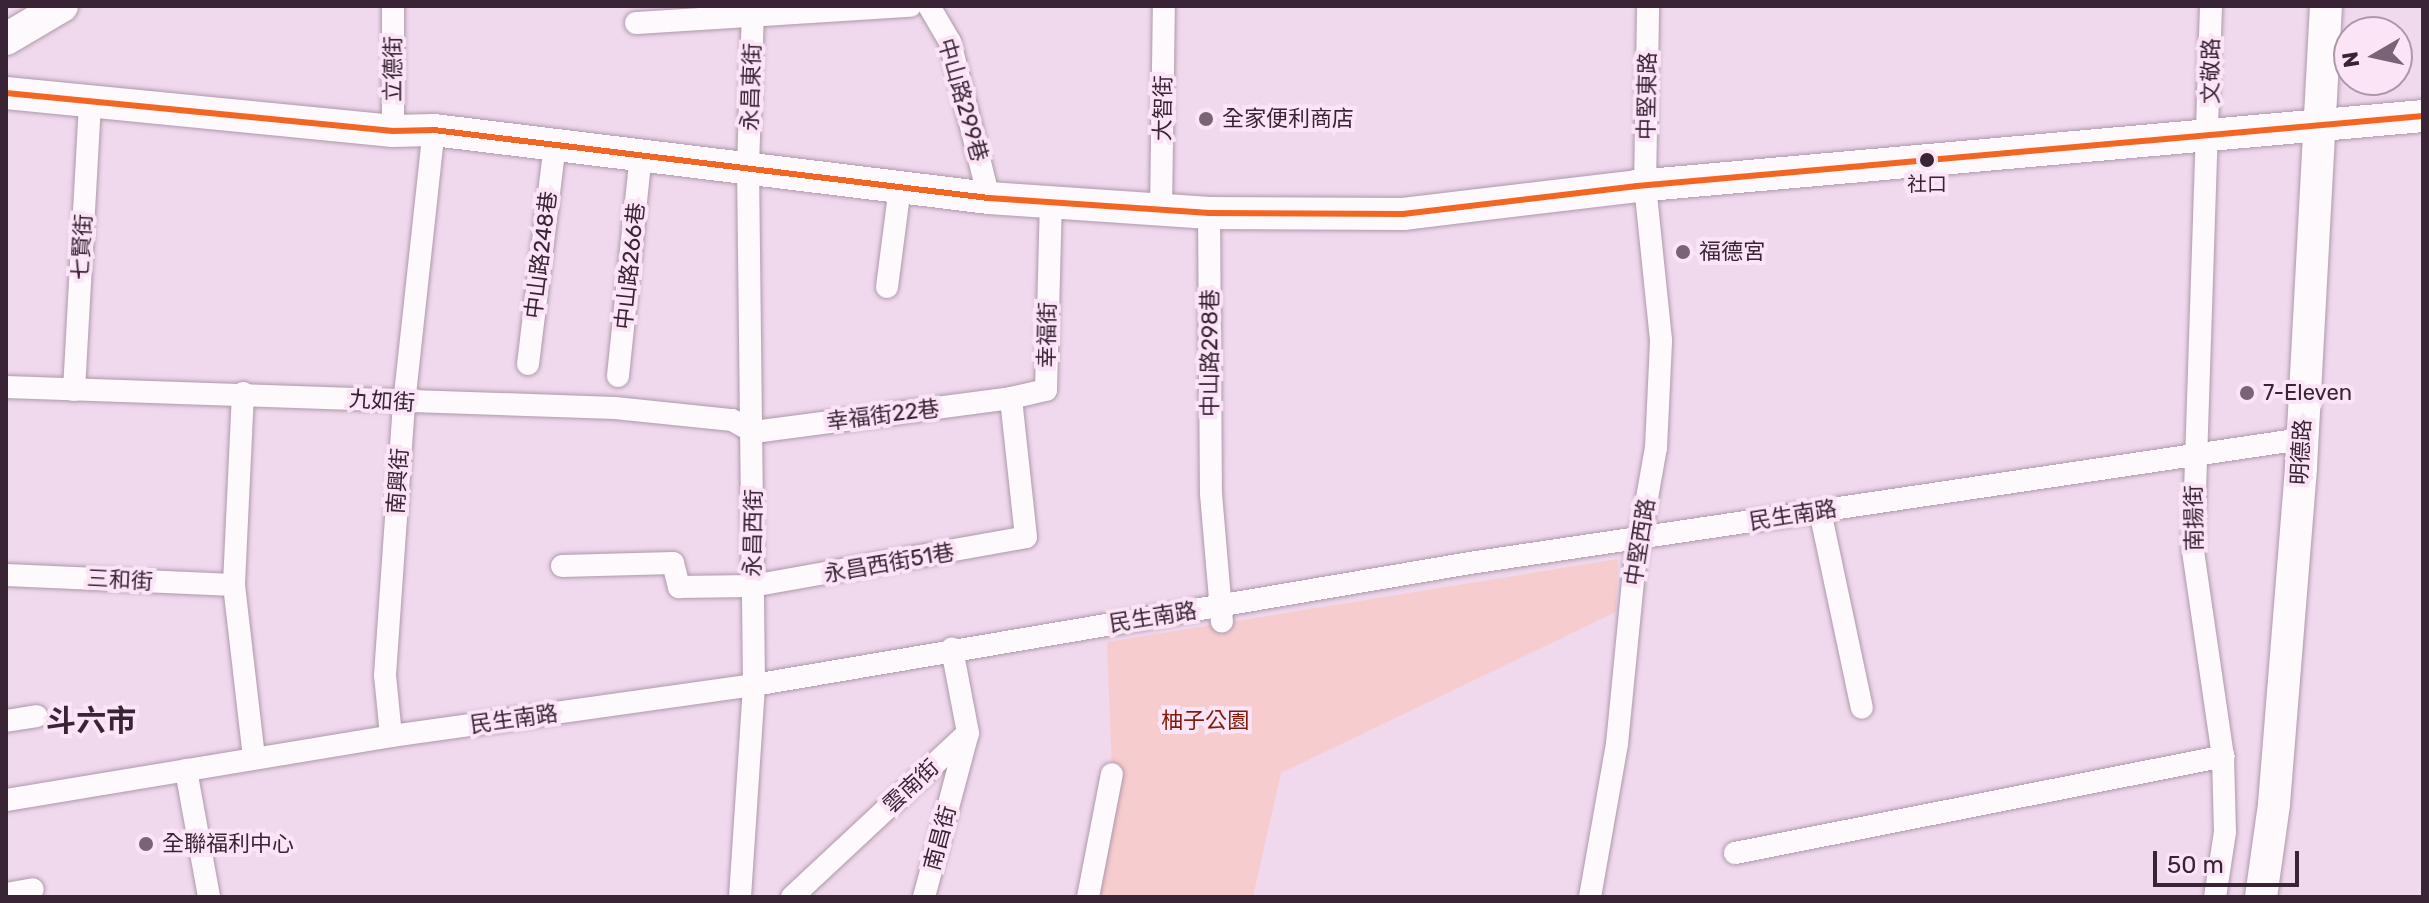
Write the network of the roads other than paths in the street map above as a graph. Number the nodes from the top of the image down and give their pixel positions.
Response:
1 (62, 6) edge
2 (393, 6) edge
3 (910, 6) edge
4 (929, 6) edge
5 (1164, 6) edge
6 (1648, 6) edge
7 (2211, 6) edge
8 (2326, 6) edge
9 (753, 11) edge
10 (636, 23) dead end
11 (6, 39) edge
12 (6, 93) edge
13 (90, 103) junction
14 (2423, 116) edge
15 (2322, 124) junction
16 (434, 130) junction
17 (393, 131) junction
18 (2211, 136) junction
19 (555, 145) junction
20 (641, 155) junction
21 (748, 168) junction
22 (1645, 186) junction
23 (900, 187) junction
24 (989, 198) junction
25 (1051, 200) junction
26 (1161, 211) junction
27 (1209, 213) junction
28 (887, 287) dead end
29 (528, 364) dead end
30 (618, 376) dead end
31 (6, 387) edge
32 (74, 390) junction
33 (243, 393) junction
34 (1011, 398) junction
35 (404, 404) junction
36 (754, 432) junction
37 (2302, 439) junction
38 (2193, 455) junction
39 (1820, 511) junction
40 (1640, 540) junction
41 (562, 566) dead end
42 (6, 575) edge
43 (234, 585) junction
44 (752, 586) junction
45 (1221, 614) junction
46 (952, 649) junction
47 (754, 685) junction
48 (1862, 708) dead end
49 (37, 716) dead end
50 (6, 721) edge
51 (968, 733) junction
52 (391, 736) junction
53 (2223, 756) junction
54 (254, 758) junction
55 (186, 770) junction
56 (1112, 774) dead end
57 (6, 800) edge
58 (1735, 853) dead end
59 (33, 889) dead end
60 (6, 894) edge
61 (1595, 896) edge
62 (209, 897) edge
63 (740, 897) edge
64 (792, 897) edge
65 (924, 897) edge
66 (1088, 897) edge
67 (2215, 897) edge
68 (2261, 897) edge

1 - 11 street
2 - 17 street, 立德街
3 - 9 street
4 - 24 street, 中山路299巷
5 - 26 street, 大智街
6 - 22 street, 中堅東路
7 - 18 street, 文敬路
8 - 15 street, 明德路
9 - 10 street
9 - 21 street, 永昌東街
12 - 13 street
13 - 17 street
13 - 32 street, 七賢街
14 - 15 street
15 - 18 street
15 - 37 street, 明德路
16 - 17 street
16 - 19 street
16 - 35 street, 南興街
18 - 22 street
18 - 38 street, 南揚街
19 - 20 street
19 - 29 street, 中山路248巷
20 - 21 street
20 - 30 street, 中山路266巷
21 - 23 street
21 - 36 street, 永昌西街
22 - 27 street
22 - 40 street, 中堅西路
23 - 24 street
23 - 28 street
24 - 25 street
25 - 26 street
25 - 34 street, 幸福街
26 - 27 street
27 - 45 street, 中山路298巷
31 - 32 street, 九如街
32 - 33 street, 九如街
33 - 35 street, 九如街
33 - 43 street
34 - 36 street, 幸福街22巷
34 - 44 street, 永昌西街51巷
35 - 36 street, 九如街
35 - 52 street, 南興街
36 - 44 street, 永昌西街
37 - 38 street, 民生南路
37 - 68 street, 明德路
38 - 39 street, 民生南路
38 - 53 street, 南揚街
39 - 40 street, 民生南路
39 - 48 street
40 - 45 street, 民生南路
40 - 61 street, 中堅西路
41 - 44 street, 永昌西街51巷
42 - 43 street, 三和街
43 - 54 street
44 - 47 street, 永昌西街
45 - 46 street, 民生南路
46 - 47 street, 民生南路
46 - 51 street
47 - 52 street, 民生南路
47 - 63 street, 永昌西街
49 - 50 street
51 - 64 street, 雲南街
51 - 65 street, 南昌街
52 - 54 street, 民生南路
53 - 58 street
53 - 67 street, 南揚街
54 - 55 street, 民生南路
55 - 57 street, 民生南路
55 - 62 street
56 - 66 street
59 - 60 street

